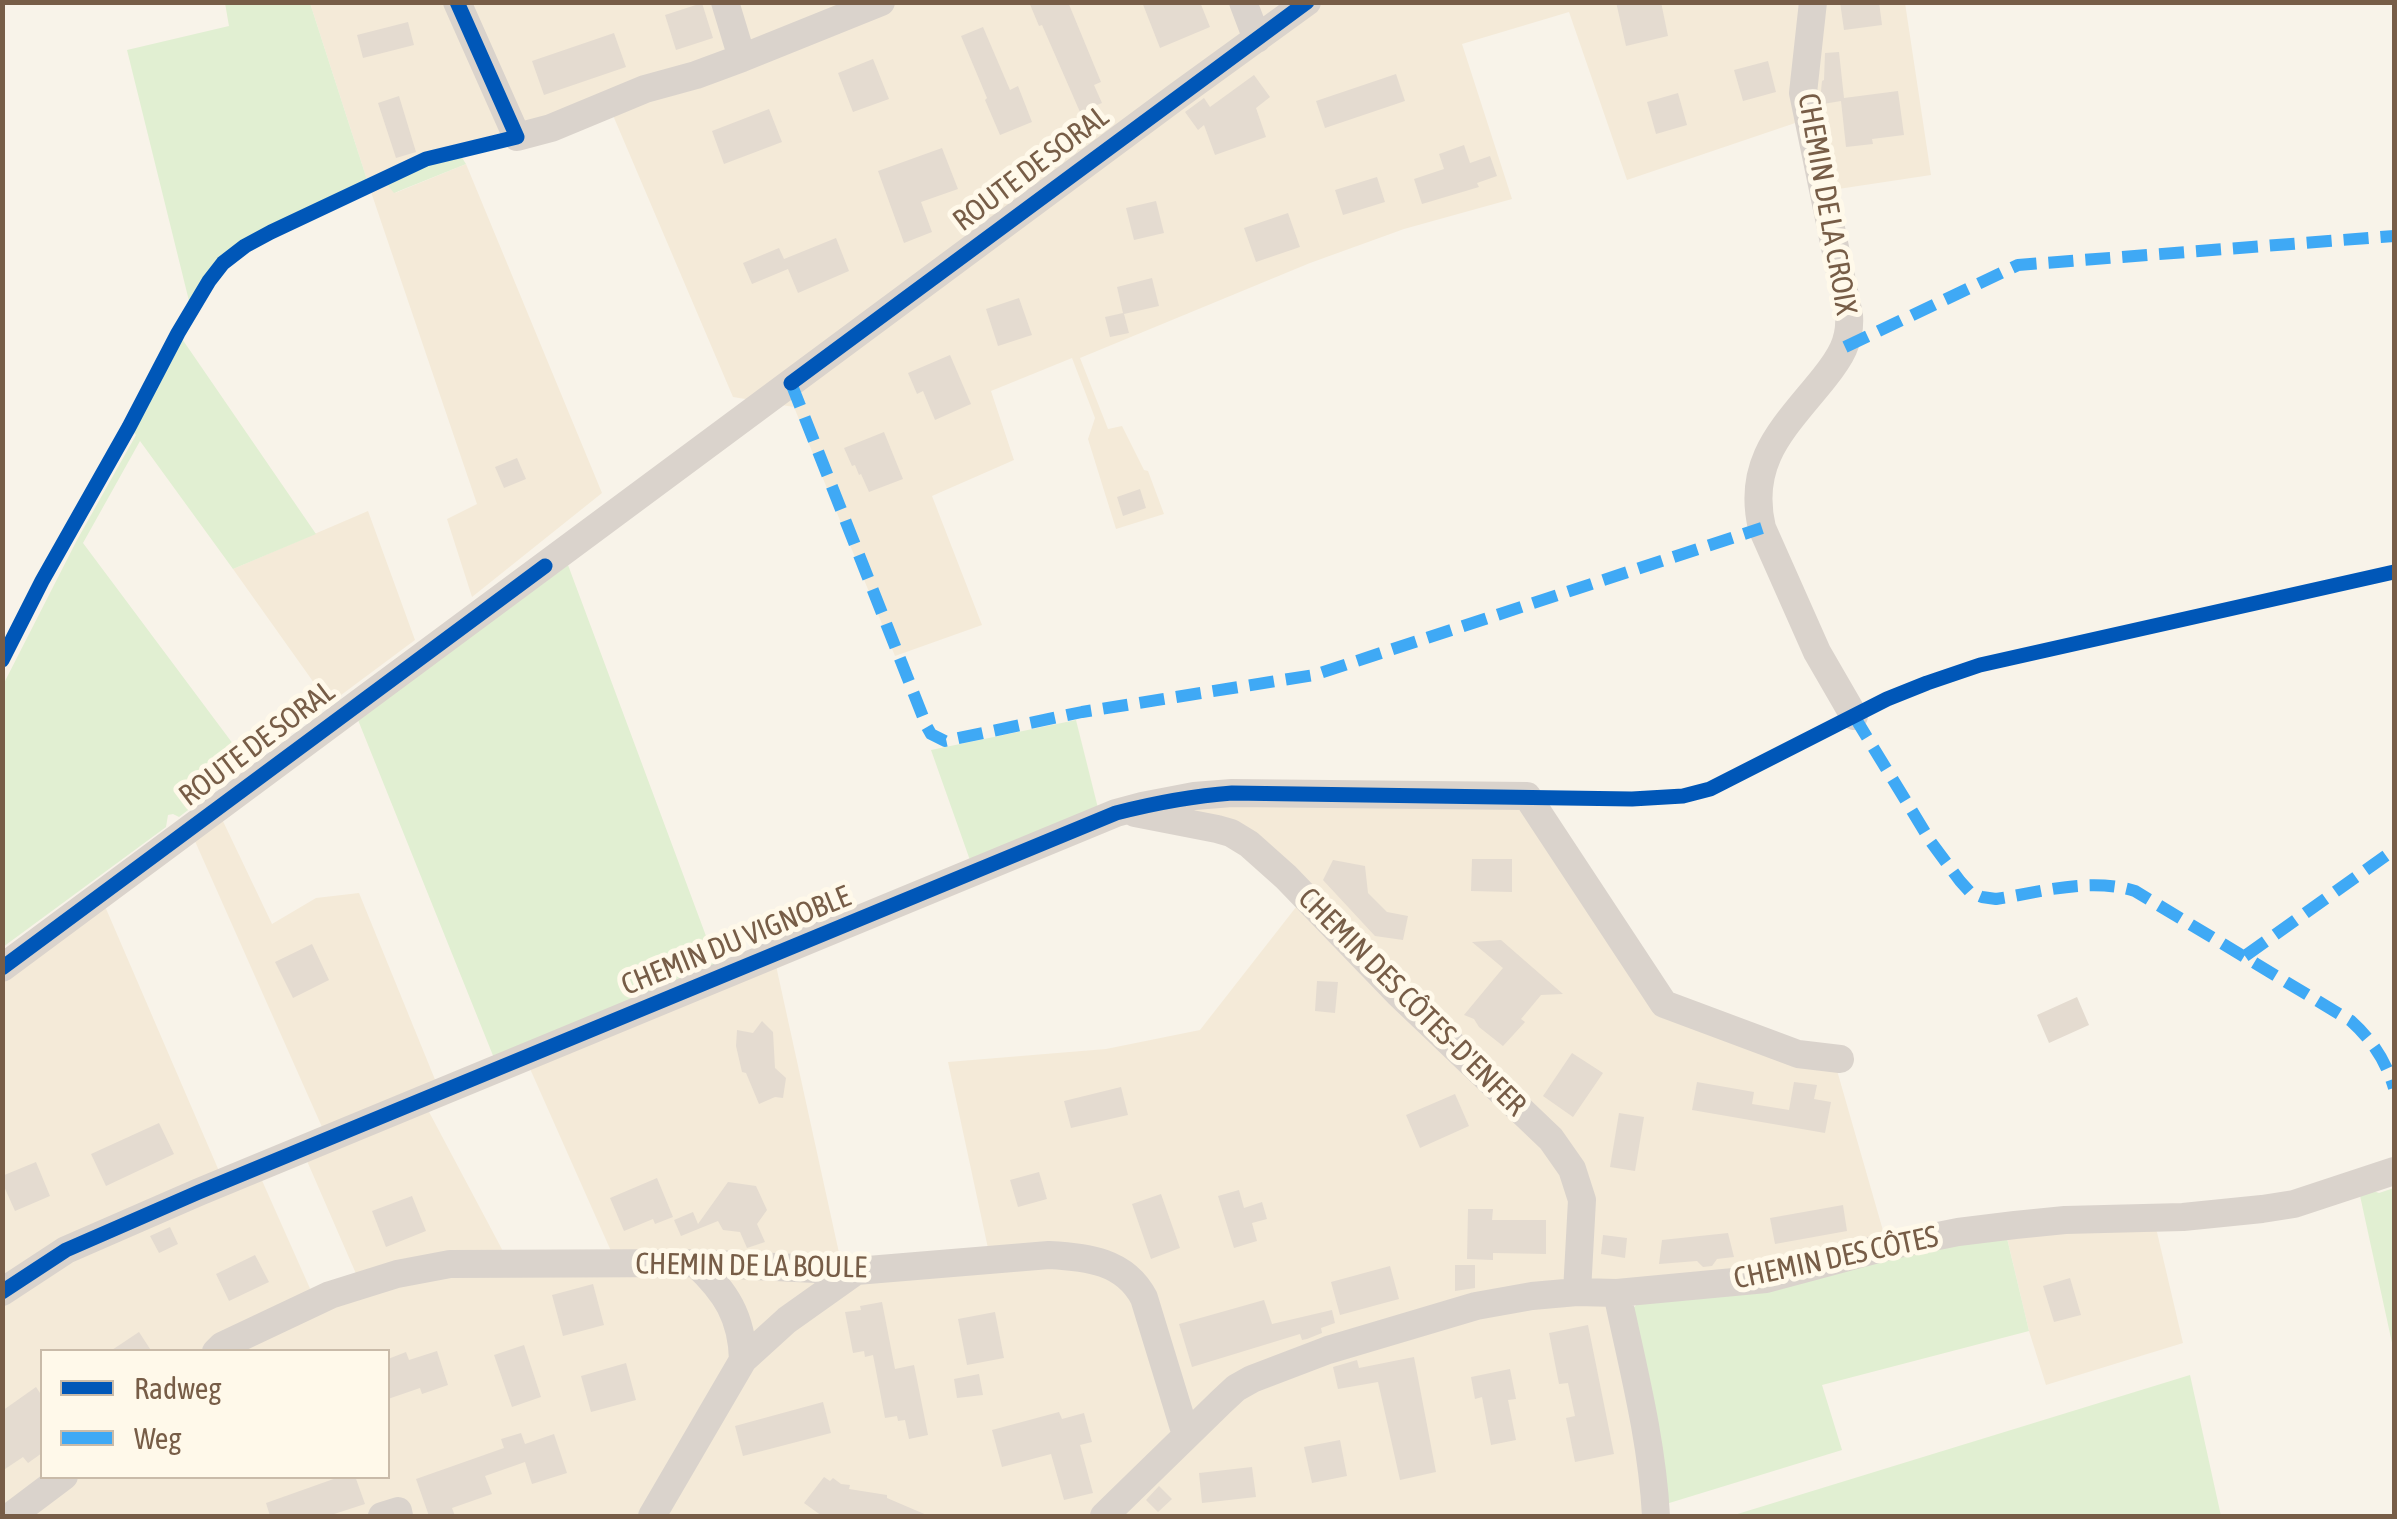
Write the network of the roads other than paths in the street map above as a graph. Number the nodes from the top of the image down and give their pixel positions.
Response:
1 (456, 2) edge
2 (725, 2) edge
3 (882, 2) edge
4 (1243, 2) edge
5 (1306, 2) edge
6 (1813, 2) edge
7 (836, 11) edge
8 (1258, 39) junction
9 (742, 58) junction
10 (1854, 716) dead end
11 (1125, 811) junction
12 (2, 968) edge
13 (1840, 1059) dead end
14 (2394, 1171) edge
15 (696, 1264) junction
16 (856, 1271) junction
17 (2, 1292) edge
18 (1577, 1292) junction
19 (1617, 1293) junction
20 (219, 1349) edge
21 (743, 1360) junction
22 (1186, 1435) junction
23 (60, 1479) edge
24 (11, 1516) edge
25 (382, 1516) edge
26 (400, 1516) edge
27 (652, 1516) edge
28 (1104, 1516) edge
29 (1656, 1516) edge

1 - 9 street
2 - 9 street
3 - 7 street
4 - 8 street
5 - 8 street, ROUTE DE SORAL
6 - 10 street, CHEMIN DE LA CROIX
7 - 9 street
8 - 12 street, ROUTE DE SORAL
11 - 13 street, CHEMIN DU VIGNOBLE
11 - 17 street, CHEMIN DU VIGNOBLE
11 - 18 street, CHEMIN DES CÔTES-D'ENFER
14 - 19 street, CHEMIN DES CÔTES
15 - 16 street, CHEMIN DE LA BOULE
15 - 20 street, CHEMIN DE LA BOULE
15 - 21 street
16 - 21 street
16 - 22 street, CHEMIN DE LA BOULE
18 - 19 street, CHEMIN DES CÔTES
18 - 22 street, CHEMIN DES CÔTES
19 - 29 street
21 - 27 street
22 - 28 street, CHEMIN DES CÔTES
23 - 24 street
25 - 26 street

